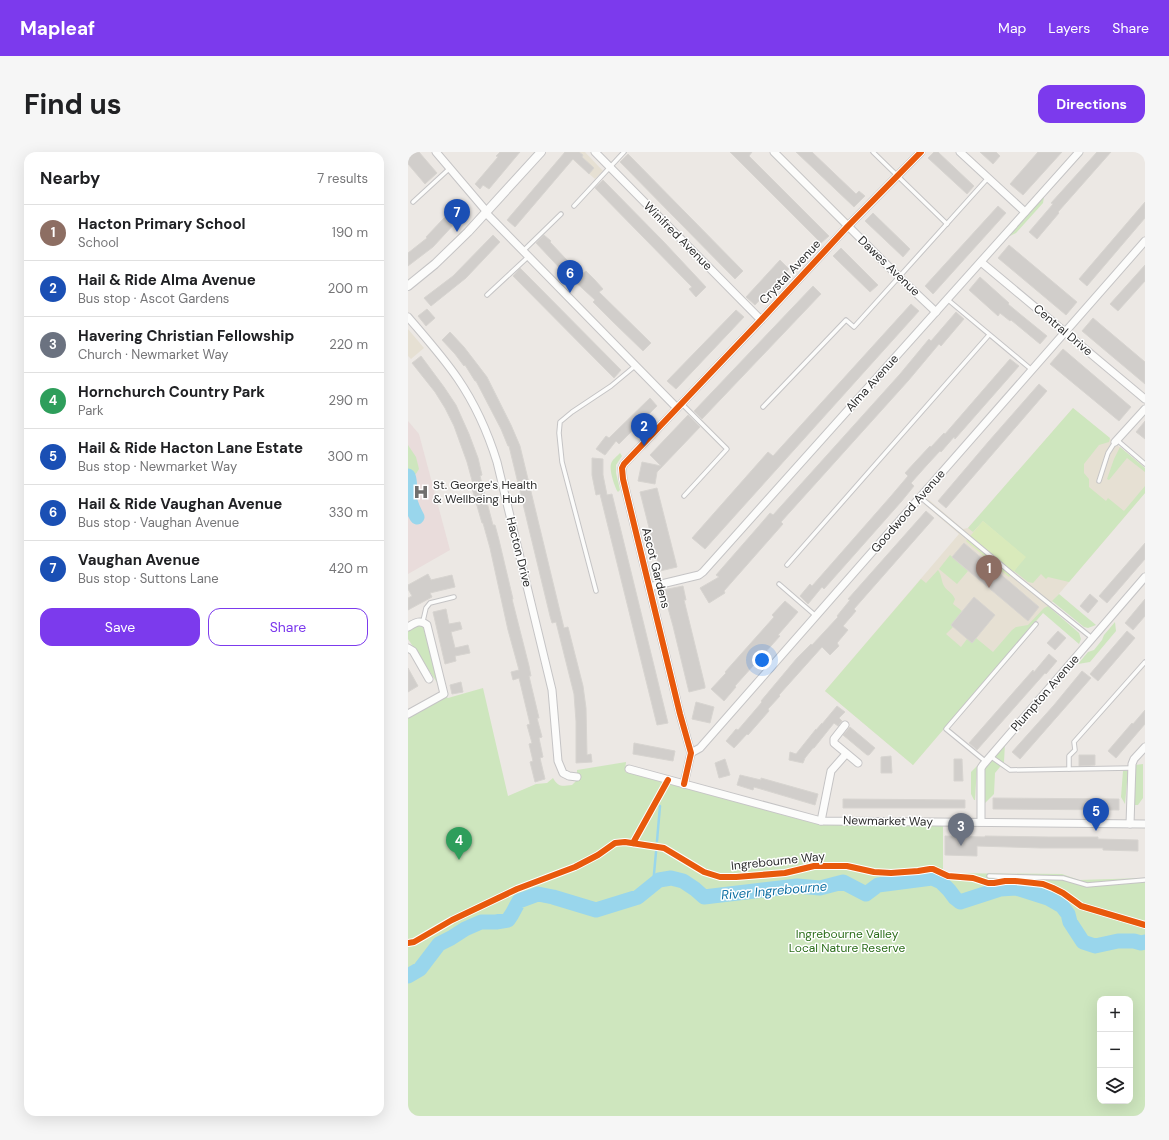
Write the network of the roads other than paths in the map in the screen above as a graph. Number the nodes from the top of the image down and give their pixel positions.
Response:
1 (436, 152) edge
2 (541, 152) edge
3 (595, 152) edge
4 (624, 152) edge
5 (774, 152) edge
6 (873, 152) edge
7 (921, 152) edge
8 (960, 152) edge
9 (1079, 152) edge
10 (609, 167) junction
11 (450, 168) junction
12 (898, 176) junction
13 (988, 178) junction
14 (413, 202) dead end
15 (574, 206) dead end
16 (486, 212) junction
17 (1025, 212) junction
18 (561, 214) dead end
19 (947, 224) junction
20 (848, 226) junction
21 (1145, 241) edge
22 (526, 253) junction
23 (981, 262) junction
24 (899, 277) junction
25 (408, 286) edge
26 (487, 295) dead end
27 (947, 299) junction
28 (936, 312) junction
29 (408, 317) edge
30 (761, 320) junction
31 (1066, 332) junction
32 (989, 335) junction
33 (636, 366) junction
34 (1032, 370) junction
35 (1145, 399) edge
36 (679, 406) junction
37 (763, 407) dead end
38 (1145, 409) edge
39 (1116, 441) junction
40 (1145, 464) edge
41 (1099, 481) dead end
42 (684, 496) dead end
43 (920, 497) junction
44 (787, 566) dead end
45 (1145, 577) edge
46 (779, 584) dead end
47 (649, 587) junction
48 (596, 591) dead end
49 (454, 597) dead end
50 (817, 616) junction
51 (423, 621) junction
52 (1036, 624) dead end
53 (408, 627) edge
54 (1092, 638) junction
55 (408, 648) edge
56 (1145, 662) edge
57 (429, 679) dead end
58 (408, 714) edge
59 (846, 725) dead end
60 (1145, 747) edge
61 (691, 753) junction
62 (846, 754) junction
63 (988, 759) junction
64 (858, 763) dead end
65 (1132, 768) junction
66 (629, 769) dead end
67 (1070, 769) junction
68 (577, 777) dead end
69 (684, 784) junction
70 (821, 821) junction
71 (981, 822) junction
72 (1130, 824) junction
73 (1145, 824) edge
74 (989, 876) dead end
75 (1145, 880) edge

1 - 11 street
2 - 16 street
3 - 10 street, Winifred Avenue
4 - 10 lane
5 - 20 street, Dawes Avenue
6 - 12 lane
7 - 12 street, Crystal Avenue
8 - 13 street
9 - 17 street, Alma Avenue
10 - 15 lane
10 - 30 street, Winifred Avenue
11 - 14 lane
11 - 16 street
12 - 19 lane
12 - 20 street, Crystal Avenue
13 - 17 street
13 - 19 lane
16 - 22 street
16 - 25 street
17 - 23 street, Alma Avenue
18 - 22 lane
19 - 24 lane
20 - 24 street, Dawes Avenue
20 - 30 street, Crystal Avenue
21 - 31 street, Goodwood Avenue
22 - 26 lane
22 - 33 street
23 - 27 street, Alma Avenue
23 - 31 street, Central Drive
24 - 28 street, Dawes Avenue
24 - 37 lane
27 - 28 street, Alma Avenue
27 - 32 lane
28 - 47 street, Alma Avenue
29 - 68 street, Hacton Drive
30 - 36 street, Crystal Avenue
31 - 34 street, Goodwood Avenue
31 - 35 street, Central Drive
32 - 34 lane
32 - 44 lane
33 - 36 street
33 - 48 lane
34 - 43 street, Goodwood Avenue
36 - 42 lane
36 - 47 street, Ascot Gardens
38 - 39 street
39 - 40 lane
39 - 41 lane
43 - 50 street, Goodwood Avenue
43 - 54 lane
45 - 54 street, Plumpton Avenue
46 - 50 lane
47 - 61 street, Ascot Gardens
49 - 51 lane
50 - 61 street, Goodwood Avenue
51 - 53 street
51 - 58 street
52 - 63 lane
54 - 63 street, Plumpton Avenue
55 - 57 street
56 - 67 lane
59 - 62 street
60 - 65 street
61 - 69 street
62 - 64 street
62 - 70 street
63 - 67 lane
63 - 71 street, Plumpton Avenue
65 - 67 lane
65 - 72 street
66 - 69 street, Newmarket Way
69 - 70 street, Newmarket Way
70 - 71 street, Newmarket Way
71 - 72 street, Newmarket Way
72 - 73 street, Newmarket Way
74 - 75 lane

